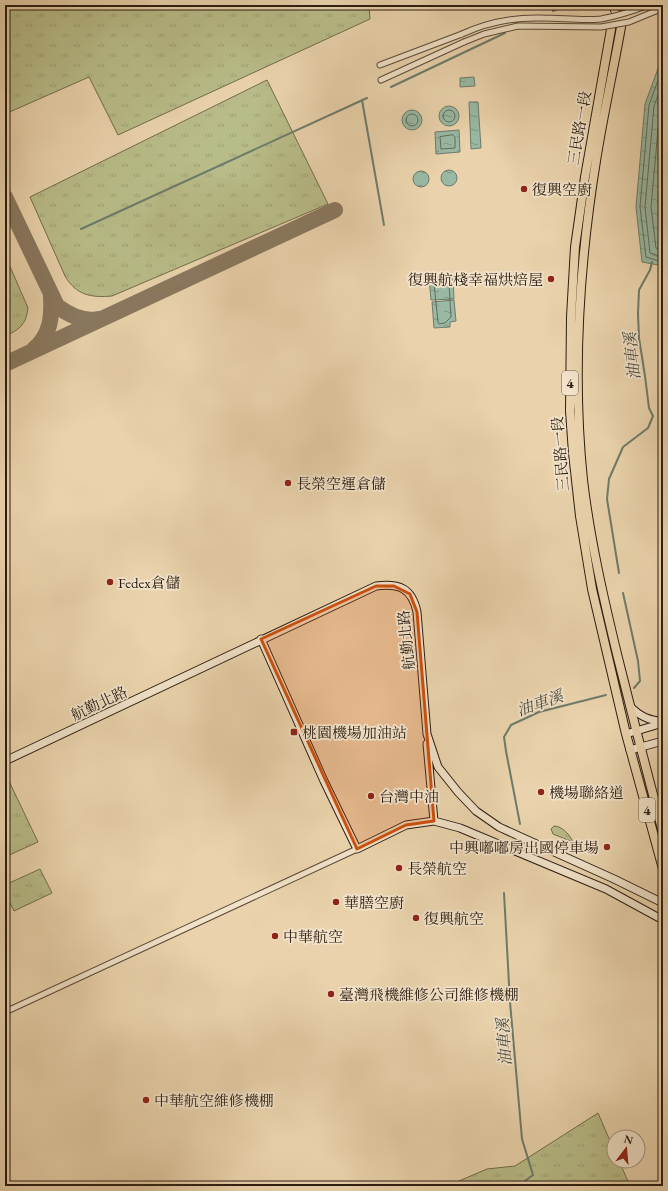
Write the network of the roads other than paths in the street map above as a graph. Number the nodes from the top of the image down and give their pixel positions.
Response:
1 (649, 5) edge
2 (663, 8) edge
3 (621, 27) dead end
4 (611, 29) dead end
5 (380, 65) dead end
6 (381, 80) dead end
7 (261, 639) junction
8 (630, 706) junction
9 (663, 722) edge
10 (636, 732) junction
11 (427, 734) junction
12 (626, 734) junction
13 (663, 741) edge
14 (640, 748) junction
15 (630, 750) junction
16 (5, 761) edge
17 (434, 821) junction
18 (663, 833) edge
19 (357, 849) junction
20 (663, 869) edge
21 (663, 903) edge
22 (663, 920) edge
23 (5, 1012) edge

1 - 5 street, bridge
2 - 6 street, bridge
3 - 8 main road, 三民路一段 / 4
4 - 12 main road, 三民路一段 / 4
7 - 11 street, 航勤北路
7 - 16 street, 航勤北路
7 - 19 street
8 - 9 street
8 - 10 main road, 三民路一段 / 4
9 - 10 street
10 - 12 street
10 - 14 main road, 三民路一段 / 4
11 - 17 street
11 - 21 street, 航勤北路
12 - 15 main road, 三民路一段 / 4
13 - 14 street
14 - 15 street
14 - 18 main road, 三民路一段 / 4
15 - 20 main road, 三民路一段 / 4
17 - 19 street
17 - 22 street
19 - 23 street

